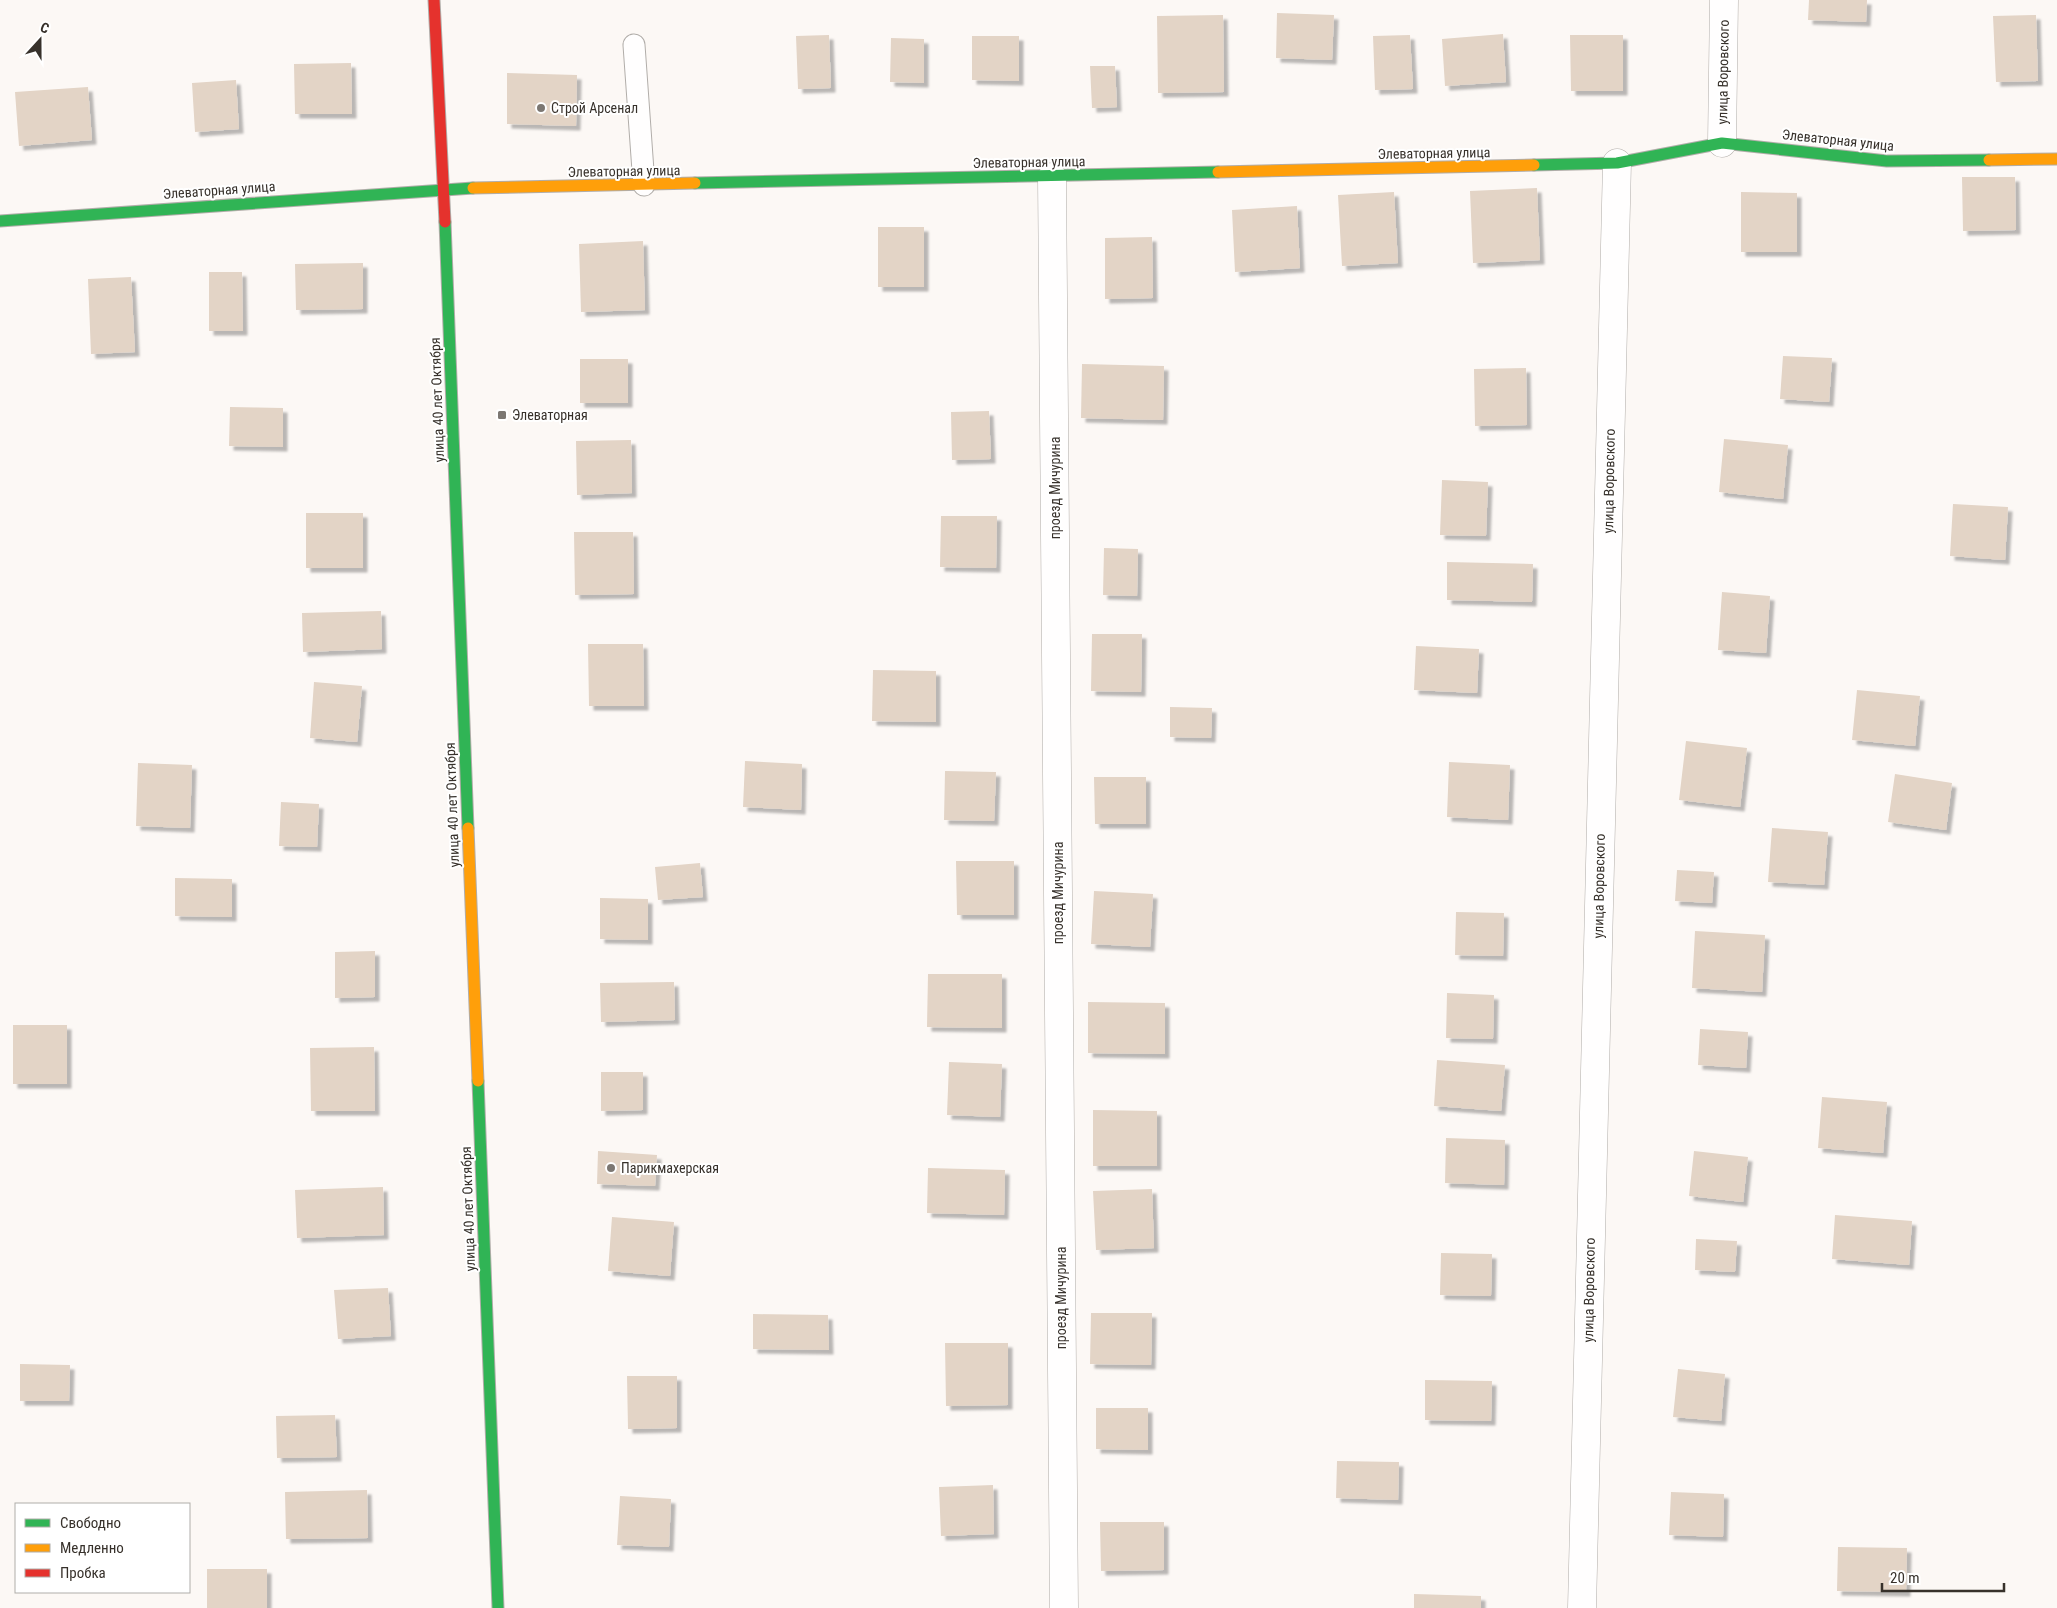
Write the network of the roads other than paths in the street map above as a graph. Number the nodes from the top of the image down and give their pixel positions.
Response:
1 (434, 0) edge
2 (1724, 0) edge
3 (634, 45) dead end
4 (1722, 143) junction
5 (2057, 159) edge
6 (1618, 163) junction
7 (1052, 177) junction
8 (644, 185) junction
9 (444, 189) junction
10 (0, 221) edge
11 (498, 1608) edge
12 (1064, 1608) edge
13 (1582, 1608) edge

1 - 9 street, улица 40 лет Октября
2 - 4 street, улица Воровского
3 - 8 lane
4 - 5 street, Элеваторная улица
4 - 6 street, Элеваторная улица
6 - 7 street, Элеваторная улица
6 - 13 street, улица Воровского
7 - 8 street, Элеваторная улица
7 - 12 street, проезд Мичурина
8 - 9 street, Элеваторная улица
9 - 10 street, Элеваторная улица
9 - 11 street, улица 40 лет Октября

